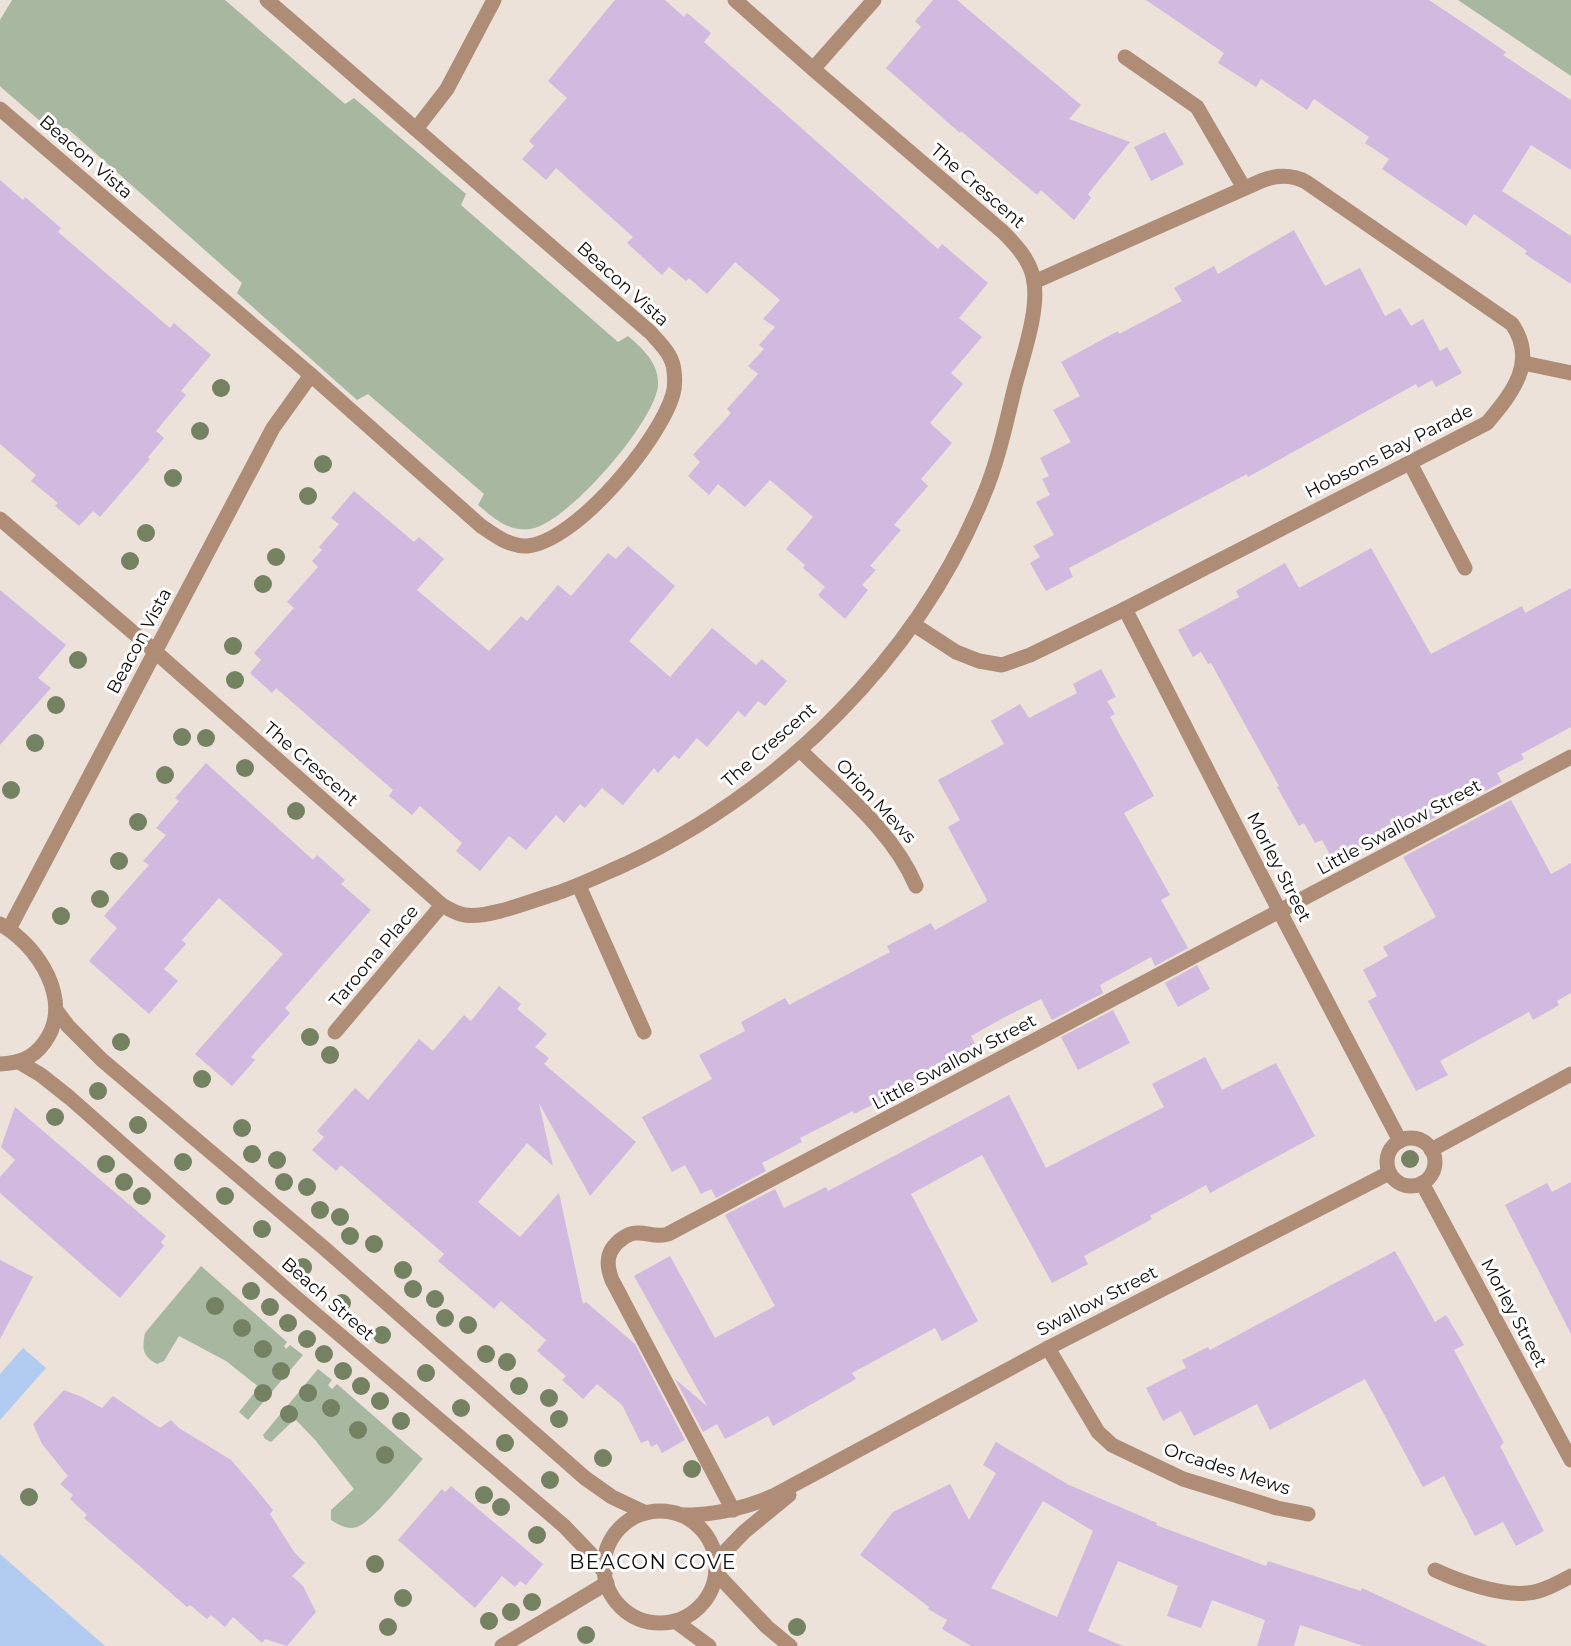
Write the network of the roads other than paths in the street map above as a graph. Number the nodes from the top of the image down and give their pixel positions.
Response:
1 (267, 0) edge
2 (494, 0) edge
3 (735, 0) edge
4 (874, 0) edge
5 (1125, 57) dead end
6 (813, 69) junction
7 (0, 109) edge
8 (416, 129) junction
9 (1244, 188) junction
10 (1034, 282) junction
11 (1524, 363) junction
12 (1571, 373) edge
13 (311, 375) junction
14 (1410, 463) junction
15 (0, 519) edge
16 (1465, 568) dead end
17 (1125, 609) junction
18 (913, 624) junction
19 (156, 652) junction
20 (800, 750) junction
21 (1571, 757) edge
22 (579, 886) junction
23 (916, 886) dead end
24 (442, 905) junction
25 (1280, 912) junction
26 (4, 927) edge
27 (56, 1010) junction
28 (335, 1032) dead end
29 (644, 1032) dead end
30 (19, 1062) junction
31 (0, 1064) edge
32 (1571, 1074) edge
33 (1400, 1141) junction
34 (1431, 1150) junction
35 (1389, 1173) junction
36 (1422, 1183) junction
37 (1048, 1348) junction
38 (1571, 1461) edge
39 (825, 1467) junction
40 (733, 1510) junction
41 (646, 1513) junction
42 (1308, 1514) dead end
43 (681, 1515) junction
44 (716, 1567) junction
45 (1435, 1570) dead end
46 (1571, 1576) edge
47 (606, 1578) junction
48 (675, 1621) junction
49 (502, 1646) edge
50 (709, 1646) edge
51 (790, 1646) edge

1 - 8 street, Beacon Vista
2 - 8 street
3 - 6 street, The Crescent
4 - 6 street
5 - 9 street
6 - 10 street, The Crescent
7 - 13 street, Beacon Vista
8 - 13 street, Beacon Vista
9 - 10 street
9 - 11 street
10 - 18 street, The Crescent
11 - 12 street
11 - 14 street, Hobsons Bay Parade
13 - 19 street, Beacon Vista
14 - 16 street
14 - 17 street, Hobsons Bay Parade
15 - 19 street, The Crescent
17 - 18 street, Hobsons Bay Parade
17 - 25 street, Morley Street
18 - 20 street, The Crescent
19 - 24 street, The Crescent
19 - 26 street, Beacon Vista
20 - 22 street, The Crescent
20 - 23 street, Orion Mews
21 - 25 street, Little Swallow Street
22 - 24 street, The Crescent
22 - 29 street
24 - 28 street, Taroona Place
25 - 33 street, Morley Street
25 - 40 street, Little Swallow Street
26 - 27 street
27 - 30 street
27 - 41 street, Beach Street
30 - 31 street
30 - 47 street, Beach Street
32 - 34 street
33 - 34 street
33 - 35 street
34 - 36 street
35 - 36 street
35 - 37 street, Swallow Street
36 - 38 street, Morley Street
37 - 39 street, Swallow Street
37 - 42 street, Orcades Mews
39 - 40 street, Swallow Street
39 - 44 street, Swallow Street
40 - 43 street, Swallow Street
41 - 43 street
41 - 47 street
43 - 44 street
44 - 48 street
44 - 51 street
45 - 46 street
47 - 48 street
47 - 49 street
48 - 50 street

